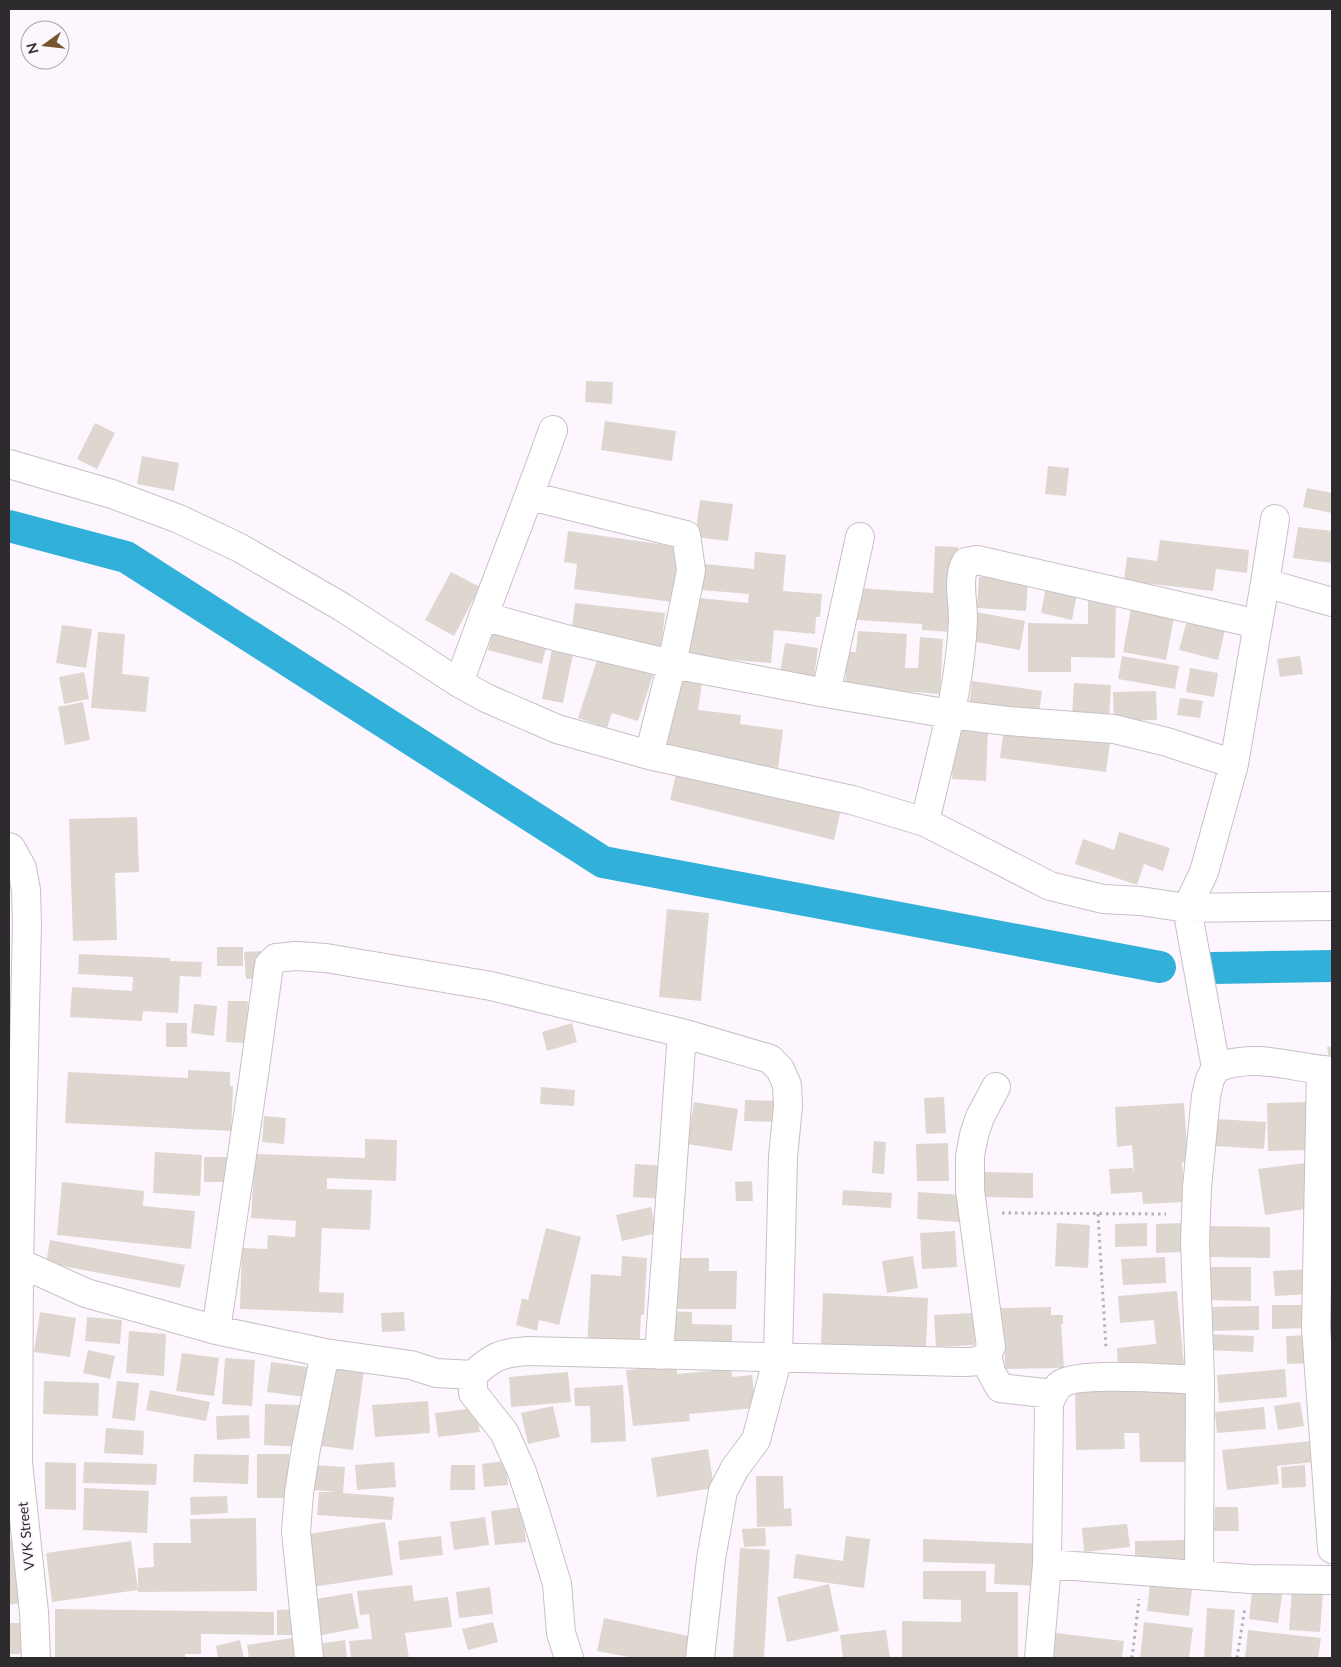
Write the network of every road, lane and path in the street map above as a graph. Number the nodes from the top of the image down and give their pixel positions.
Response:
1 (553, 430) dead end
2 (9, 464) edge
3 (530, 496) junction
4 (1275, 519) dead end
5 (860, 537) dead end
6 (1265, 583) junction
7 (1332, 602) edge
8 (483, 616) junction
9 (1258, 624) junction
10 (672, 664) junction
11 (459, 683) junction
12 (826, 692) junction
13 (950, 714) junction
14 (649, 755) junction
15 (1234, 764) junction
16 (925, 822) junction
17 (9, 847) edge
18 (1332, 906) edge
19 (1187, 908) junction
20 (682, 1033) junction
21 (1216, 1068) junction
22 (1327, 1071) edge
23 (996, 1087) dead end
24 (973, 1213) junction
25 (1098, 1214) junction
26 (1196, 1214) junction
27 (14, 1261) edge
28 (216, 1330) junction
29 (325, 1353) junction
30 (659, 1355) junction
31 (988, 1355) junction
32 (778, 1357) junction
33 (474, 1375) junction
34 (1108, 1376) junction
35 (1200, 1380) junction
36 (1053, 1394) junction
37 (1332, 1549) edge
38 (1047, 1564) junction
39 (1142, 1572) junction
40 (1199, 1575) junction
41 (1250, 1580) junction
42 (1332, 1580) edge
43 (36, 1658) edge
44 (309, 1658) edge
45 (569, 1658) edge
46 (700, 1658) edge
47 (1039, 1658) edge
48 (1132, 1658) edge
49 (1238, 1658) edge

1 - 3 street
2 - 11 street
3 - 8 street
3 - 10 street
4 - 6 street
5 - 12 street
6 - 7 street
6 - 9 street
8 - 10 street
8 - 11 street
9 - 13 street
9 - 15 street
10 - 12 street
10 - 14 street
11 - 14 street
12 - 13 street
13 - 15 street
13 - 16 street
14 - 16 street
15 - 19 street
16 - 19 street
17 - 27 street, VVK Street
18 - 19 street
19 - 21 street
20 - 28 street
20 - 30 street
20 - 32 street
21 - 22 street
21 - 26 street
22 - 37 street
23 - 24 street
24 - 25 path
24 - 31 street
25 - 26 path
25 - 34 path
26 - 35 street
27 - 28 street
27 - 43 street, VVK Street
28 - 29 street
29 - 33 street
29 - 44 street
30 - 32 street
30 - 33 street
31 - 32 street
31 - 36 street
32 - 46 street
33 - 45 street
34 - 35 street
34 - 36 street
35 - 40 street
36 - 38 street
38 - 39 street
38 - 47 street
39 - 40 street
39 - 48 path
40 - 41 street
41 - 42 street
41 - 49 path

